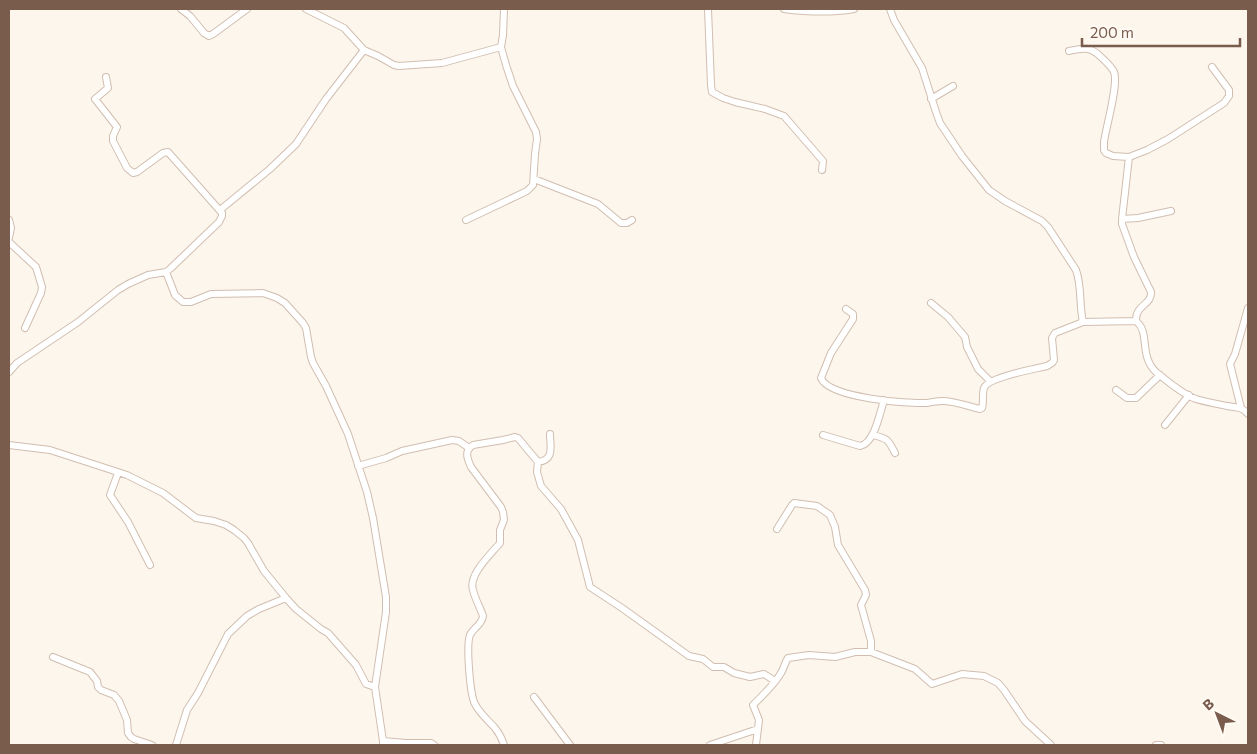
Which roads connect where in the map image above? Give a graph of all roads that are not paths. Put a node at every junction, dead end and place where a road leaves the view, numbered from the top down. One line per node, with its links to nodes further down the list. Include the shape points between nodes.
1 (181, 9): 2 (street, via 207,36 211,36)
2 (247, 9)
3 (306, 9): 10 (street, via 344,28)
4 (504, 9): 9 (street)
5 (708, 9): 17 (street, via 712,92 786,117 823,161)
6 (784, 9): 7 (street)
7 (854, 9)
8 (890, 9): 15 (street, via 922,68)
9 (501, 48): 10 (street, via 442,63 399,66); 18 (street, via 513,86 536,132)
10 (364, 50): 19 (street, via 296,144)
11 (1069, 51): 16 (street, via 1093,50 1114,73 1116,83 1104,150 1113,156)
12 (1212, 66): 16 (street, via 1230,90 1228,99 1168,139)
13 (106, 77): 19 (street, via 108,88 95,99 117,128 112,139 128,168 137,172 168,152)
14 (953, 86): 15 (street)
15 (932, 99): 32 (street, via 944,131 989,190 1048,227 1079,276)
16 (1129, 157): 21 (street)
17 (822, 170)
18 (534, 179): 23 (street, via 527,191); 24 (street, via 598,204 621,223 627,224)
19 (220, 210): 27 (street, via 219,222)
20 (1171, 211): 21 (street)
21 (1122, 219): 31 (street, via 1134,256 1151,292 1150,299 1136,313)
22 (9, 220): 25 (street)
23 (466, 220)
24 (632, 220)
25 (9, 238)
26 (9, 242): 33 (street, via 36,267 42,287)
27 (166, 272): 34 (street, via 148,275 118,290); 50 (street, via 175,295 183,302 212,294 263,293 290,308 306,328 313,364 348,434)
28 (931, 303): 36 (street, via 965,337 978,369)
29 (1248, 308): 40 (street, via 1230,364)
30 (846, 309): 39 (street, via 853,314 853,319 831,353 822,381 843,392)
31 (1136, 320): 32 (street); 35 (street, via 1142,326 1148,359)
32 (1083, 322): 36 (street, via 1052,336 1052,364)
33 (25, 328)
34 (9, 372)
35 (1160, 375): 37 (street, via 1136,398 1127,398); 38 (street)
36 (990, 381): 39 (street, via 984,388 980,409 942,401)
37 (1116, 390)
38 (1189, 395): 40 (street); 42 (street)
39 (884, 400): 45 (street)
40 (1241, 408): 41 (street)
41 (1248, 414)
42 (1165, 425)
43 (550, 434): 49 (street, via 551,452)
44 (823, 435): 45 (street, via 860,446 869,442)
45 (872, 435): 48 (street, via 889,442)
46 (9, 445): 51 (street, via 50,450)
47 (469, 448): 49 (street, via 515,437); 50 (street, via 452,440 399,451); 65 (street, via 467,455 471,467 504,515 500,543 480,565 473,580 472,588 482,620 469,640 469,661 472,697)
48 (895, 453)
49 (538, 462): 57 (street, via 541,486 562,509 578,540 590,587 689,656 734,673 750,677 764,674)
50 (358, 466): 58 (street, via 367,492 386,597)
51 (118, 473): 53 (street, via 110,495); 54 (street, via 163,493 196,518 214,521 234,530 248,543 264,571)
52 (777, 529): 55 (street, via 794,503 817,506 830,515 838,545 865,590 861,605 872,641)
53 (150, 565)
54 (286, 598): 58 (street, via 328,633 356,665 364,682); 63 (street, via 247,616 228,634 187,710)
55 (872, 652): 57 (street, via 835,657 791,657); 69 (street, via 915,669 932,684 962,674 984,676 998,683 1025,721)
56 (53, 657): 62 (street, via 90,672 101,690 114,695 119,701 131,737)
57 (775, 680): 60 (street, via 753,705 759,720)
58 (375, 687): 61 (street)
59 (534, 697): 66 (street)
60 (758, 729): 67 (street); 68 (street)
61 (383, 743): 64 (street)
62 (152, 745)
63 (176, 745)
64 (434, 745)
65 (504, 745)
66 (570, 745)
67 (710, 745)
68 (756, 745)
69 (1051, 745)
70 (1156, 745): 71 (street)
71 (1161, 745)

